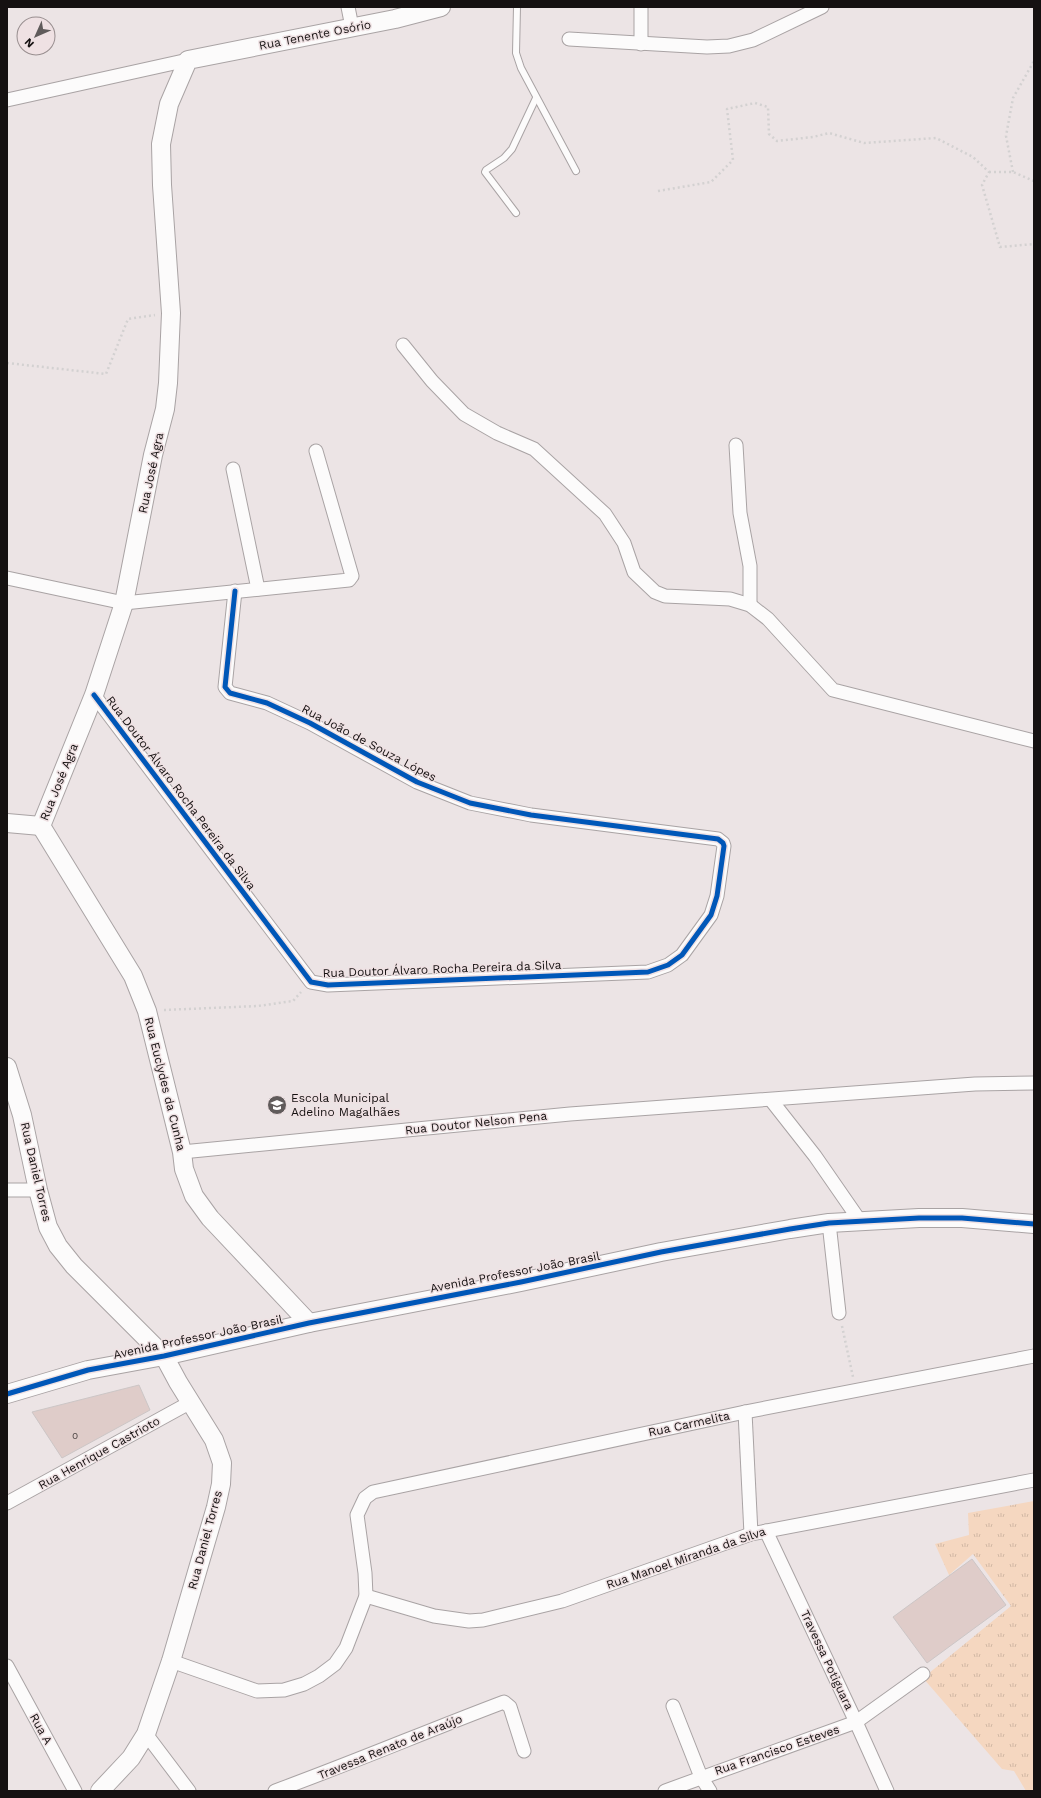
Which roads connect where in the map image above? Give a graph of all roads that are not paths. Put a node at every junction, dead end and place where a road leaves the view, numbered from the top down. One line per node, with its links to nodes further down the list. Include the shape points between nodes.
1 (348, 7): 6 (street)
2 (441, 7): 6 (street, Rua Tenente Osório)
3 (517, 7): 10 (lane, via 516,52)
4 (642, 7): 8 (street)
5 (822, 7): 8 (street, via 753,40 729,46)
6 (352, 27): 9 (street, Rua Tenente Osório)
7 (569, 39): 8 (street)
8 (641, 44)
9 (188, 60): 11 (street, Rua Tenente Osório); 21 (street, Rua José Agra, via 169,104 161,144 171,313 165,409 153,455)
10 (536, 98): 12 (lane); 13 (lane, via 512,149 486,170)
11 (7, 100)
12 (576, 171)
13 (516, 213)
14 (402, 345): 22 (street, via 432,382 464,414 497,433 534,449 605,514 624,543 634,572 655,592 665,596 730,599)
15 (736, 445): 22 (street, via 740,513 750,566)
16 (316, 450): 19 (street, via 352,578)
17 (233, 469): 19 (street)
18 (7, 578): 21 (street)
19 (258, 589): 20 (street)
20 (235, 591): 21 (street); 27 (street, Rua João de Souza Lópes, via 226,686 230,693 267,703 310,723 417,782 470,803 531,815)
21 (124, 603): 23 (street, Rua José Agra)
22 (750, 605): 24 (street, via 768,619 833,690)
23 (94, 695): 26 (street, Rua José Agra); 27 (street, Rua Doutor Álvaro Rocha Pereira da Silva, via 311,982 322,985 648,972 662,968 682,955 711,915 717,896 724,846)
24 (1034, 740)
25 (7, 823): 26 (street)
26 (41, 826): 31 (street, Rua Euclydes da Cunha, via 133,976 147,1011)
27 (721, 840)
28 (7, 1067): 33 (street, Rua Daniel Torres, via 22,1115)
29 (1034, 1083): 30 (street, Rua Doutor Nelson Pena, via 975,1084)
30 (771, 1100): 31 (street, Rua Doutor Nelson Pena, via 570,1114); 34 (street, via 815,1156)
31 (182, 1152): 38 (street, Rua Euclydes da Cunha, via 184,1169 194,1196 210,1218)
32 (7, 1190): 33 (street)
33 (38, 1190): 39 (street, Rua Daniel Torres, via 48,1227 58,1246 95,1288)
34 (860, 1221): 35 (street, Avenida Professor João Brasil); 36 (street, Avenida Professor João Brasil, via 962,1218)
35 (829, 1223): 37 (street); 38 (street, Avenida Professor João Brasil, via 661,1252 521,1282)
36 (1034, 1224)
37 (839, 1313)
38 (310, 1322): 39 (street, Avenida Professor João Brasil)
39 (164, 1356): 41 (street, Avenida Professor João Brasil, via 88,1370); 42 (street, Rua Daniel Torres)
40 (1034, 1356): 43 (street, Rua Carmelita)
41 (7, 1394)
42 (191, 1402): 45 (street, Rua Henrique Castrioto); 49 (street, Rua Daniel Torres, via 214,1440 222,1463 221,1484)
43 (745, 1412): 47 (street); 48 (street, Rua Carmelita, via 373,1492 365,1498 357,1515)
44 (1034, 1480): 46 (street, Rua Manoel Miranda da Silva)
45 (7, 1503)
46 (766, 1530): 47 (street, Rua Manoel Miranda da Silva); 53 (street, Travessa Potiguara)
47 (751, 1534): 48 (street, Rua Manoel Miranda da Silva, via 562,1601 483,1620 469,1621 434,1616)
48 (366, 1596): 49 (street, via 346,1648 335,1664 304,1684 284,1690 257,1690)
49 (171, 1660): 54 (street, Rua Daniel Torres)
50 (7, 1666): 57 (street, Rua A)
51 (923, 1674): 53 (street, Rua Francisco Esteves)
52 (673, 1706): 56 (street)
53 (856, 1722): 56 (street, Rua Francisco Esteves); 63 (street, Travessa Potiguara)
54 (146, 1734): 58 (street, Rua Daniel Torres, via 131,1758); 59 (street)
55 (524, 1751): 60 (street, Travessa Renato de Araújo, via 510,1707 504,1702)
56 (701, 1777): 61 (street, Rua Francisco Esteves); 62 (street)
57 (75, 1791)
58 (100, 1791)
59 (189, 1791)
60 (275, 1791)
61 (665, 1791)
62 (710, 1791)
63 (887, 1791)

